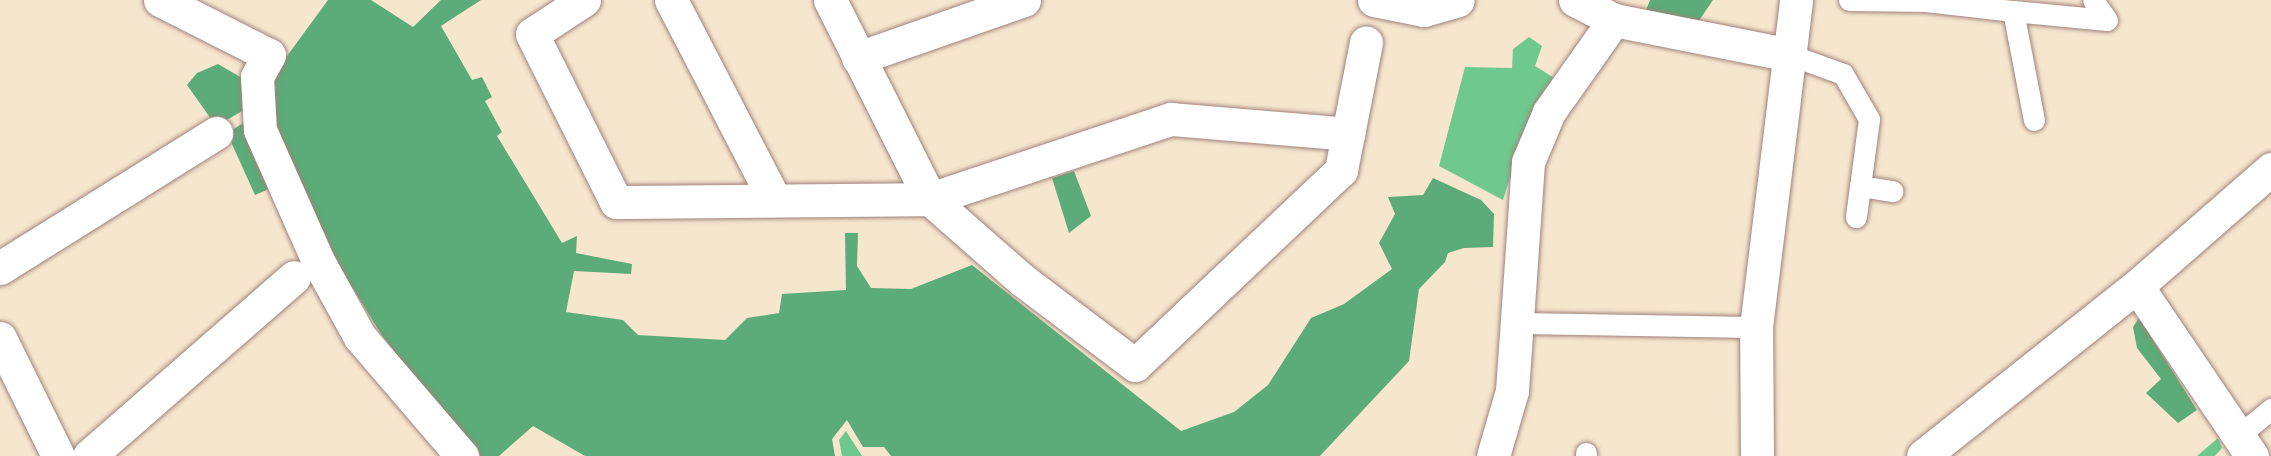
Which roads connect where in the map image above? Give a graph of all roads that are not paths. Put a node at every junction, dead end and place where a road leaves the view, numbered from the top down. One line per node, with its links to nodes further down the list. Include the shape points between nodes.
1 (160, 0): 36 (street, via 274,47 257,77 260,130 318,261 360,337)
2 (584, 0): 23 (street, via 532,34 616,202)
3 (671, 0): 23 (street)
4 (830, 0): 16 (street)
5 (1024, 0): 16 (street)
6 (1374, 0): 7 (street, via 1424,9)
7 (1458, 0)
8 (1575, 0): 13 (street)
9 (1796, 0): 15 (street)
10 (1849, 0): 12 (lane, via 1926,1)
11 (2093, 0): 12 (lane, via 2107,20)
12 (2013, 11): 17 (lane)
13 (1614, 20): 15 (street); 29 (street, via 1549,112 1528,162)
14 (1366, 42): 19 (street)
15 (1791, 55): 21 (lane, via 1843,74 1869,119); 30 (street)
16 (858, 58): 24 (street)
17 (2034, 120)
18 (216, 133): 26 (street)
19 (1348, 134): 24 (street, via 1171,119); 24 (street, via 1341,170 1135,365 1021,279)
20 (2271, 169): 28 (street)
21 (1860, 186): 22 (lane); 25 (lane)
22 (1893, 191)
23 (774, 199): 24 (street)
24 (930, 199)
25 (1856, 217)
26 (0, 268)
27 (294, 277): 35 (street)
28 (2138, 285): 33 (street); 39 (street)
29 (1517, 323): 30 (lane); 37 (street, via 1512,391)
30 (1756, 327): 38 (street)
31 (0, 338): 34 (street)
32 (2271, 409): 33 (lane)
33 (2245, 446)
34 (58, 456)
35 (89, 456)
36 (462, 456)
37 (1493, 456)
38 (1757, 456)
39 (1923, 456)

